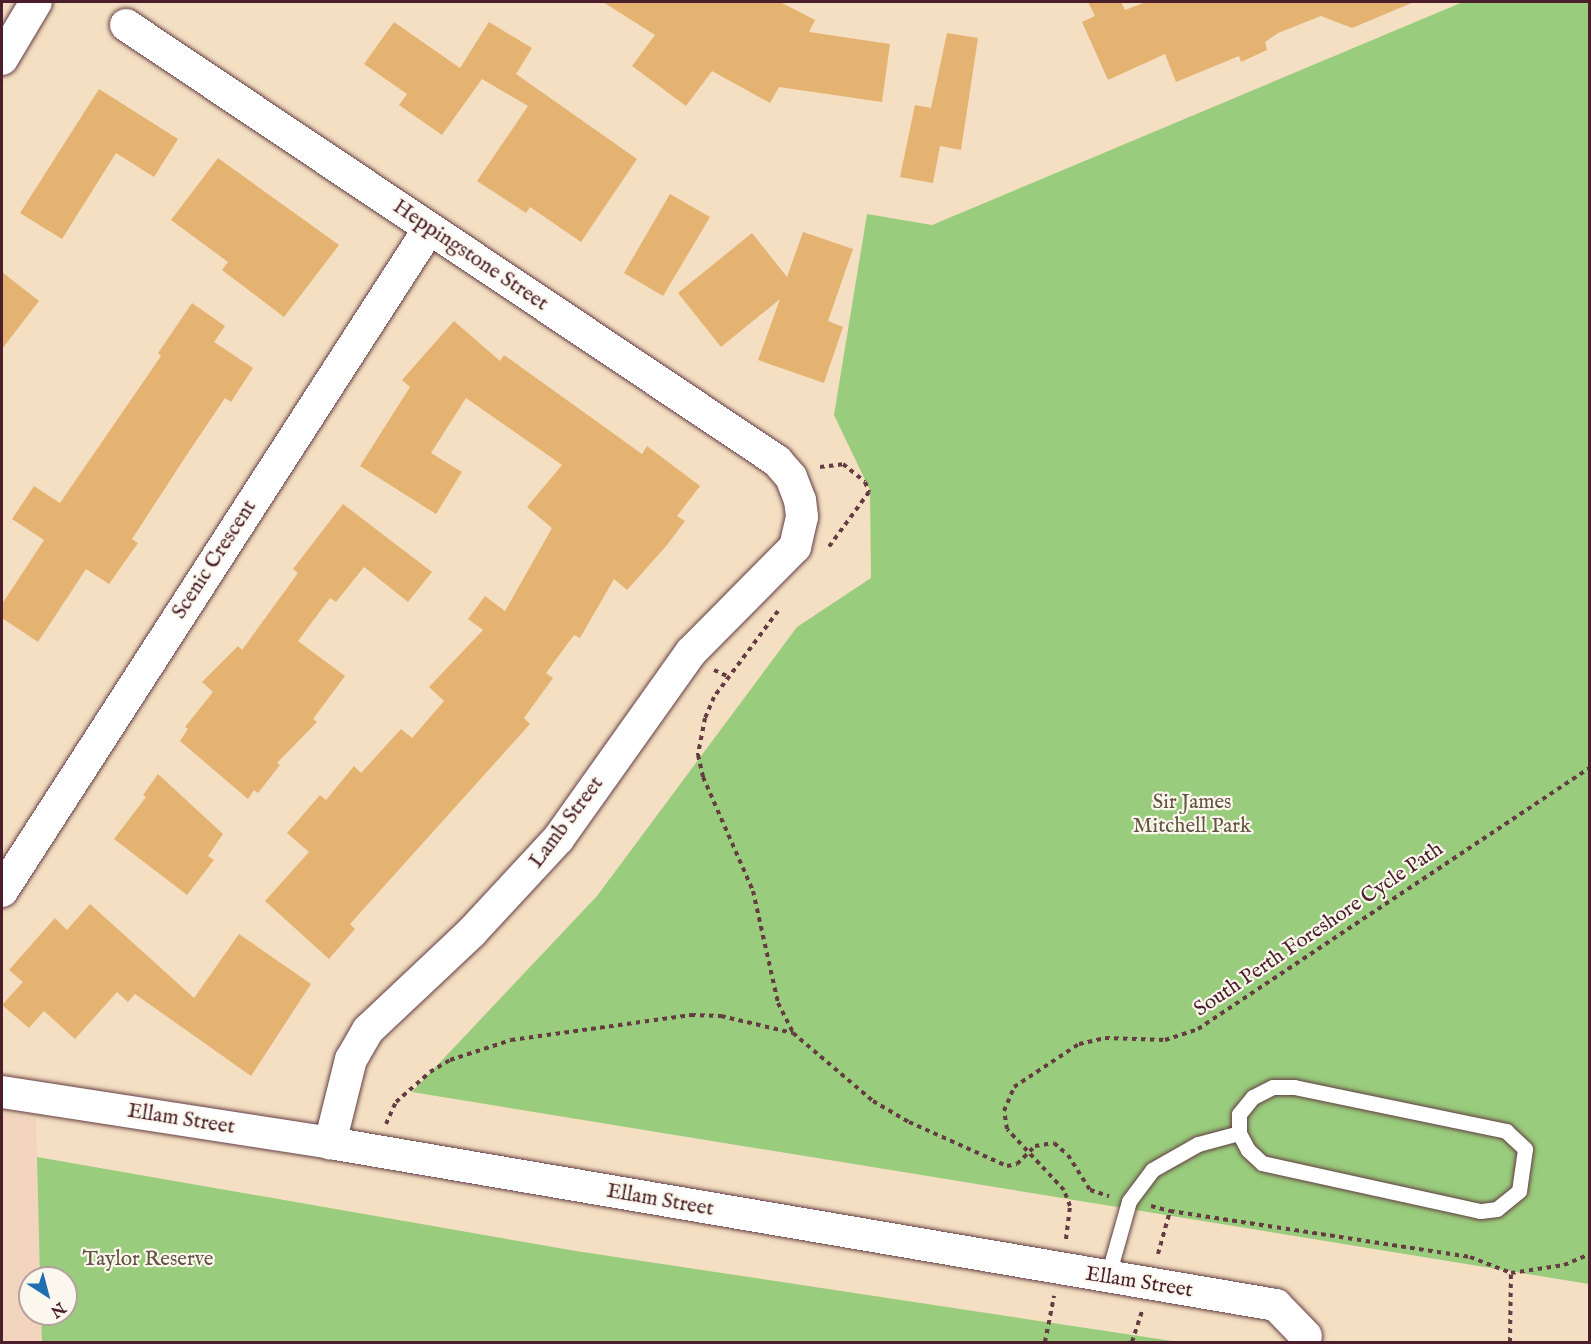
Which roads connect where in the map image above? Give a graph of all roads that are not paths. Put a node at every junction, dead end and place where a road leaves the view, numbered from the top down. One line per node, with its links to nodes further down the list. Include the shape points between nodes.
1 (36, 2): 3 (street)
2 (126, 25): 4 (street, Heppingstone Street)
3 (2, 59)
4 (429, 230): 5 (street, Heppingstone Street, via 777,461 791,477); 6 (street, Scenic Crescent)
5 (800, 500): 9 (street, Lamb Street, via 802,517 795,547 691,652 558,839 472,932 368,1030 348,1066)
6 (2, 891)
7 (2, 1092): 9 (street, Ellam Street)
8 (1239, 1132): 8 (lane, via 1239,1114 1253,1097 1273,1087 1294,1087 1506,1131 1525,1149 1526,1164 1519,1191 1509,1202 1497,1209 1480,1211 1271,1166 1248,1150); 10 (lane, via 1198,1144 1152,1170 1129,1201)
9 (330, 1143): 10 (street, Ellam Street)
10 (1107, 1279): 11 (street, Ellam Street, via 1276,1305)
11 (1306, 1336)

